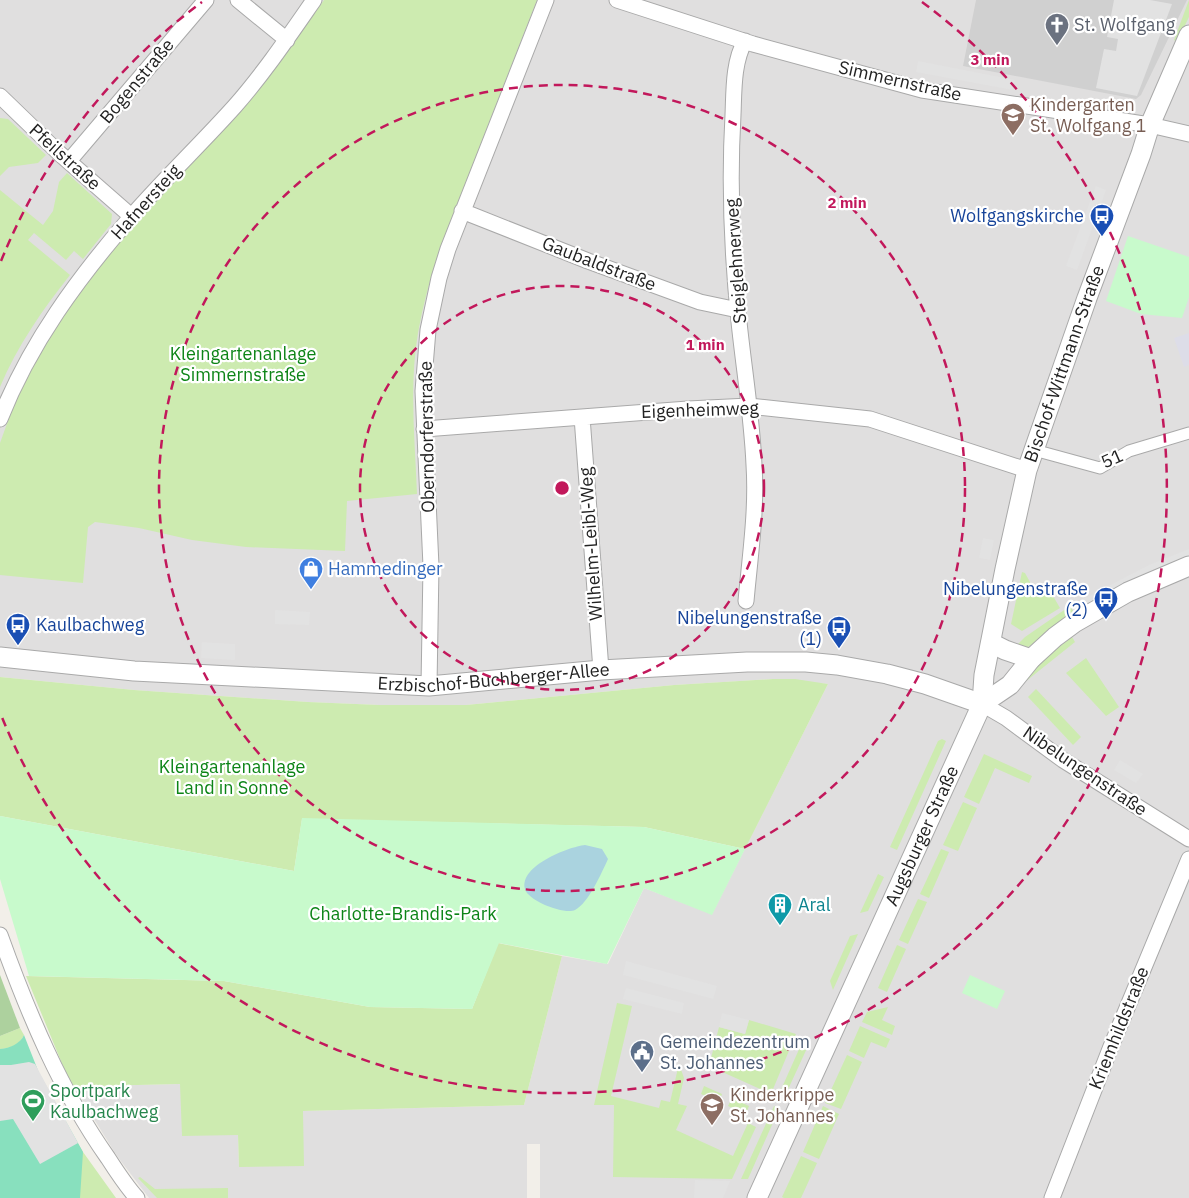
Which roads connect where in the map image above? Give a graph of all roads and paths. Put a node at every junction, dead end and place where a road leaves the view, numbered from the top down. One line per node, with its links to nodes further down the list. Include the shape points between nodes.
1 (206, 0): 12 (street, Bogenstraße)
2 (238, 0): 7 (street)
3 (314, 0): 7 (street, Hafnersteig)
4 (546, 0): 13 (street, Oberndorferstraße)
5 (617, 0): 8 (street, Simmernstraße)
6 (1189, 35): 10 (street, Bischof-Wittmann-Straße)
7 (286, 40): 14 (street, Hafnersteig, via 236,105)
8 (745, 41): 10 (street, Simmernstraße, via 922,90); 15 (street, Steiglehnerweg, via 740,50 731,143)
9 (2, 101): 12 (street, Pfeilstraße)
10 (1150, 125): 11 (street, Simmernstraße); 21 (street, Bischof-Wittmann-Straße)
11 (1189, 134)
12 (69, 161): 14 (street, Pfeilstraße)
13 (462, 211): 15 (street, Gaubaldstraße, via 700,302); 19 (street, Oberndorferstraße, via 439,278 428,330 423,391)
14 (131, 216): 18 (street, Hafnersteig, via 56,313 25,364)
15 (738, 310): 16 (street, Steiglehnerweg)
16 (749, 406): 17 (street, Eigenheimweg); 22 (street, Eigenheimweg, via 870,419); 24 (street, Steiglehnerweg, via 754,499)
17 (582, 417): 19 (street, Eigenheimweg); 28 (street, Wilhelm-Leibl-Weg)
18 (0, 419)
19 (424, 429): 29 (street, Oberndorferstraße, via 431,566)
20 (1189, 433): 21 (street, 51, via 1129,451 1100,468)
21 (1034, 450): 22 (street, Bischof-Wittmann-Straße)
22 (1028, 470): 25 (street, Bischof-Wittmann-Straße)
23 (1189, 566): 27 (street, Augsburger Straße, via 1128,592 1100,608 1055,637)
24 (746, 601)
25 (991, 643): 27 (street); 30 (street, Bischof-Wittmann-Straße)
26 (0, 657): 29 (street, Erzbischof-Buchberger-Allee, via 134,671)
27 (1031, 659): 30 (street, Augsburger Straße, via 1010,684)
28 (601, 670): 29 (street, Erzbischof-Buchberger-Allee); 30 (street, Erzbischof-Buchberger-Allee, via 806,662 901,677)
29 (429, 686)
30 (982, 704): 31 (street, Nibelungenstraße, via 1063,760); 35 (street, Augsburger Straße)
31 (1189, 839)
32 (1189, 859): 36 (street, Kriemhildstraße)
33 (0, 935): 34 (street, via 24,1002 61,1082 96,1141)
34 (137, 1198)
35 (757, 1198)
36 (1052, 1198)

